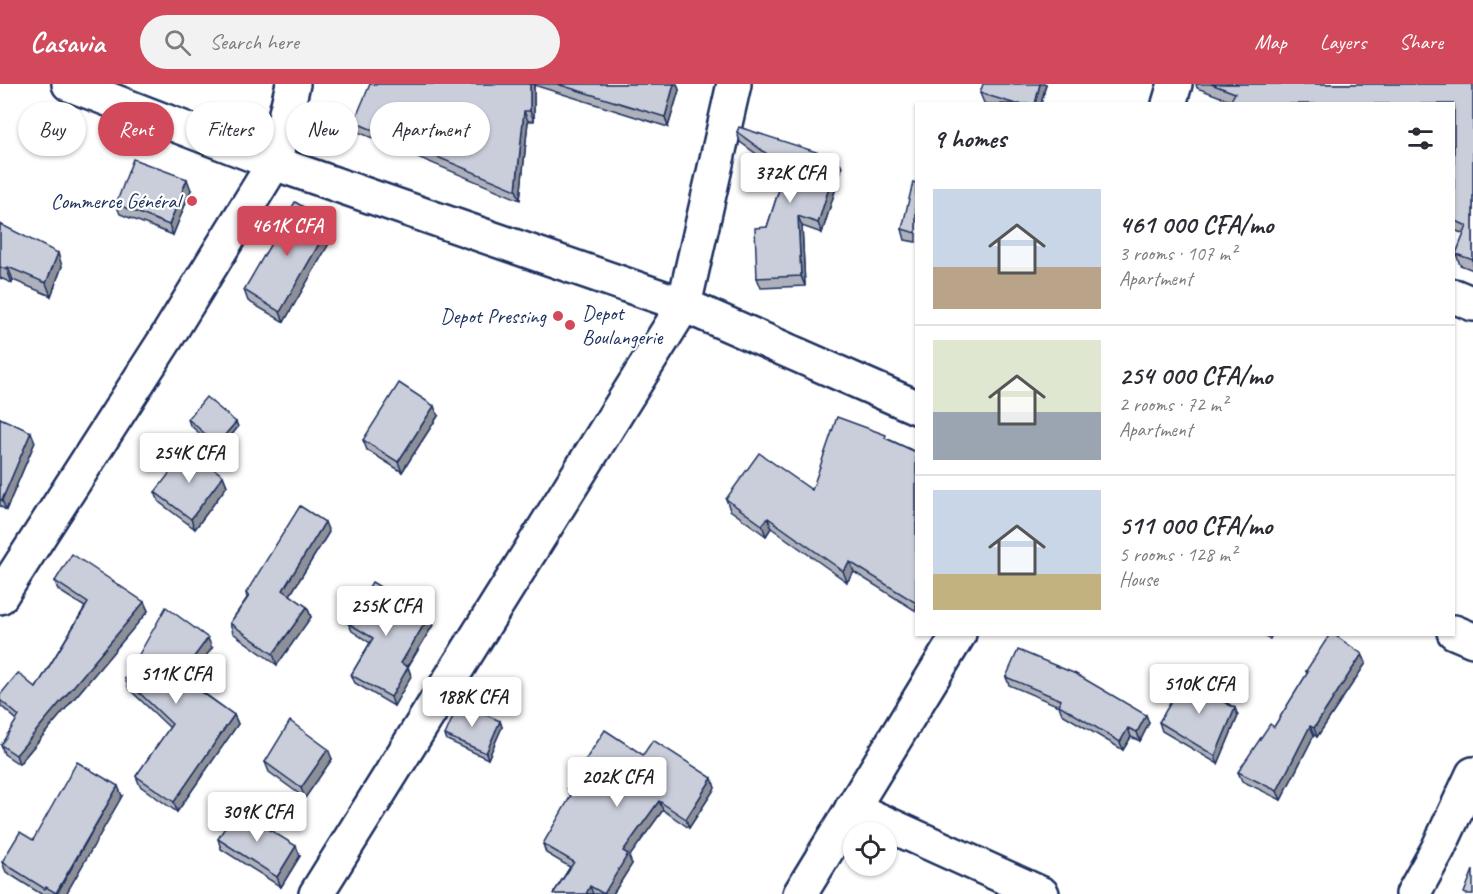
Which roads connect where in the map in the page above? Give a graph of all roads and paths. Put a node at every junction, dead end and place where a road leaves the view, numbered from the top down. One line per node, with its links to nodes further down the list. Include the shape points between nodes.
1 (69, 84): 6 (street)
2 (293, 84): 6 (street)
3 (734, 84): 9 (street)
4 (1175, 84): 5 (street)
5 (1170, 102)
6 (274, 163): 9 (street); 11 (street)
7 (1455, 296): 8 (street)
8 (1473, 304)
9 (684, 305): 10 (street); 17 (street)
10 (915, 407)
11 (0, 597)
12 (1455, 632): 14 (street)
13 (958, 636): 16 (street)
14 (1473, 640)
15 (1473, 774): 20 (street)
16 (852, 808): 18 (street); 19 (street)
17 (316, 894)
18 (800, 894)
19 (1042, 894)
20 (1413, 894)

